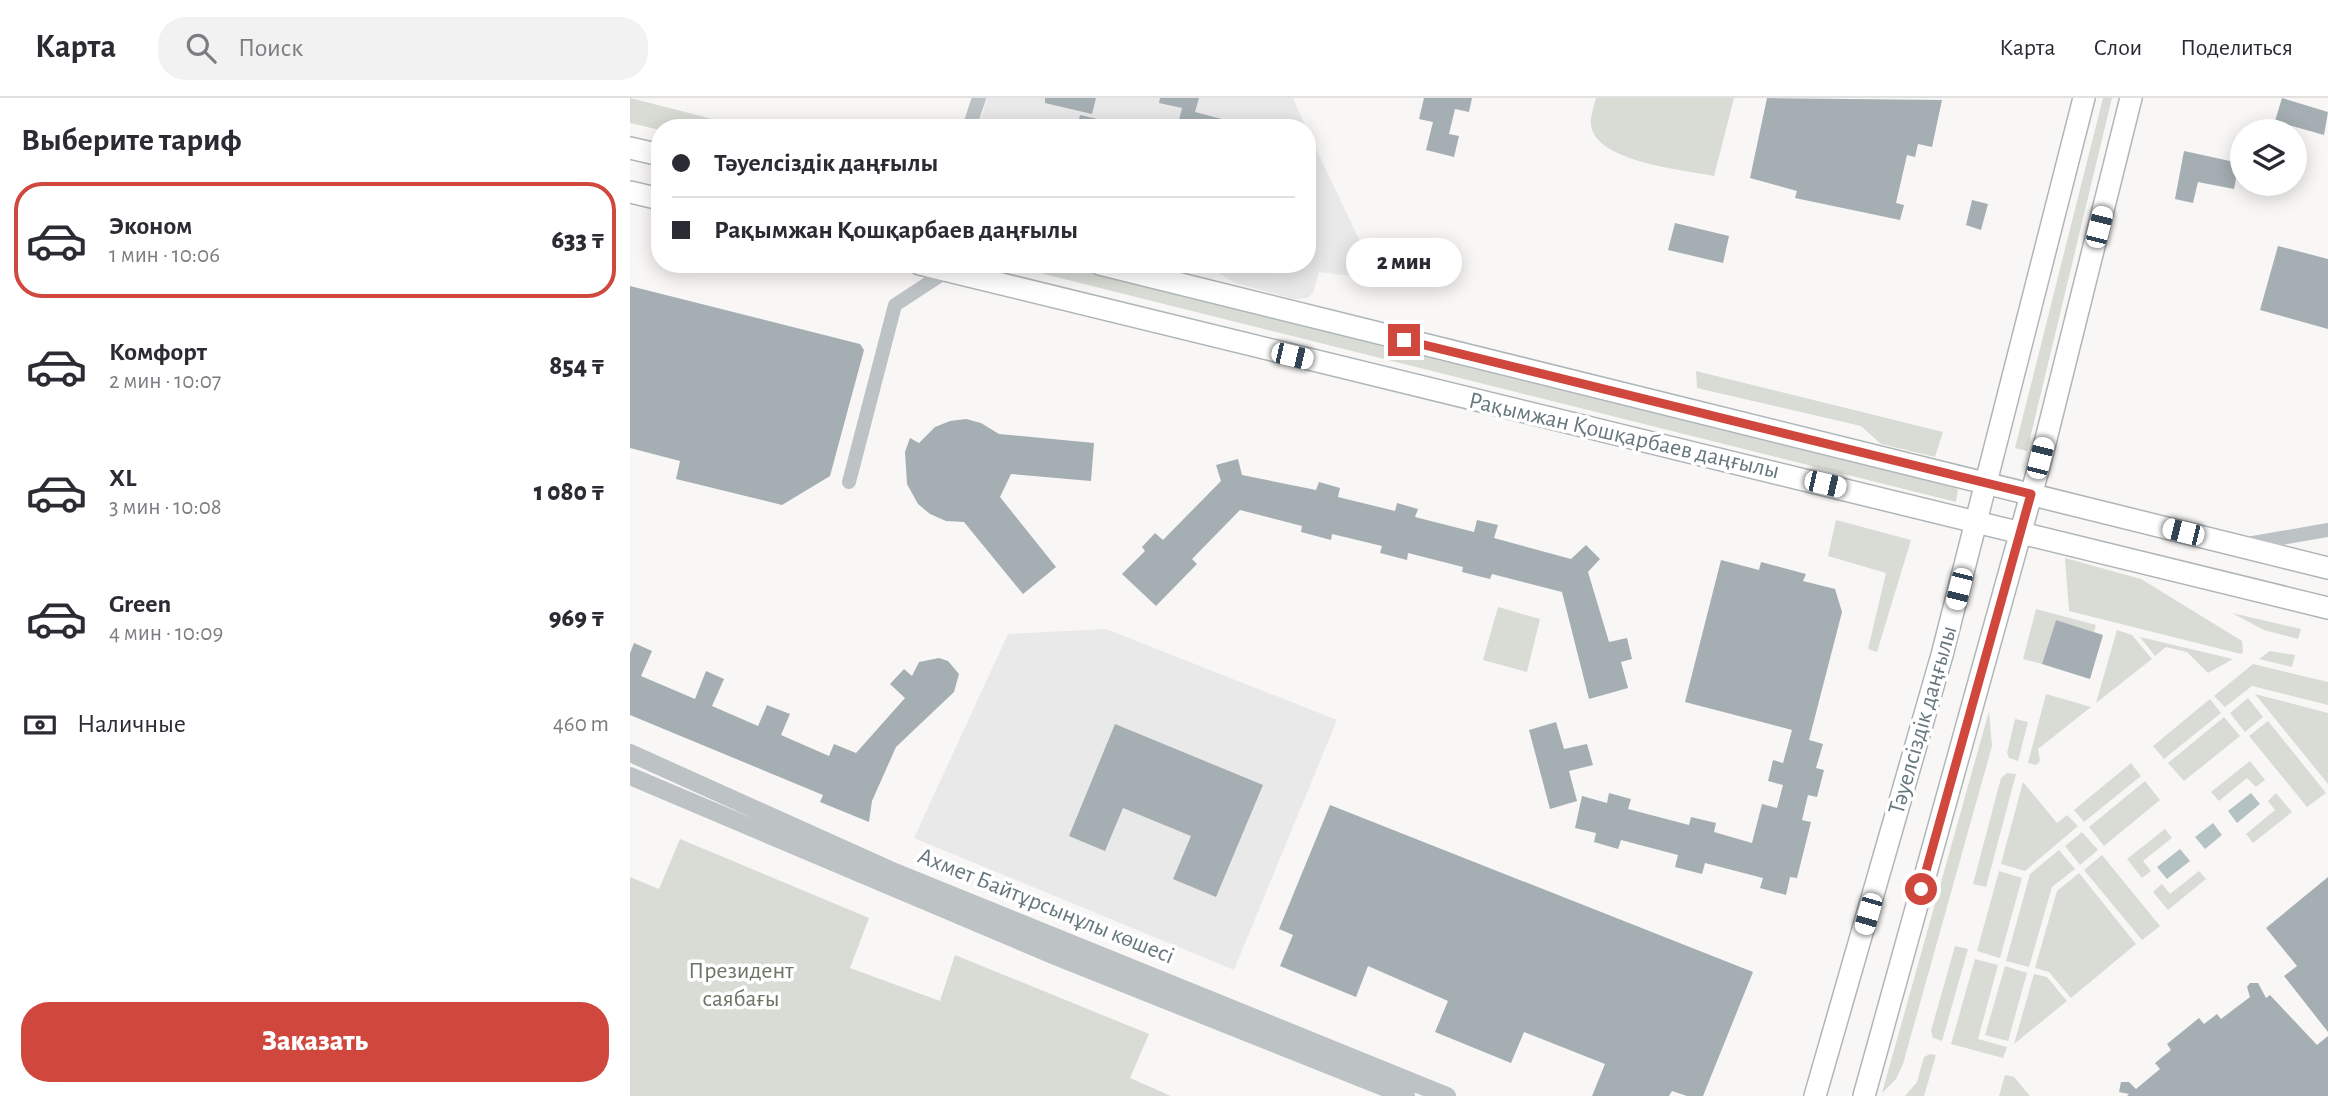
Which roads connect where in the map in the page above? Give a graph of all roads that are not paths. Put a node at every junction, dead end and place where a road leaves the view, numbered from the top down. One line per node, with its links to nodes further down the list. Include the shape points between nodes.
1 (979, 98): 4 (street)
2 (2084, 98): 13 (main road, Тәуелсіздік даңғылы)
3 (2131, 98): 14 (main road, Тәуелсіздік даңғылы)
4 (973, 119)
5 (630, 148): 6 (main road)
6 (651, 153)
7 (630, 192): 8 (main road)
8 (651, 197)
9 (940, 273): 12 (street, via 895,305)
10 (967, 273): 15 (main road, Рақымжан Қошқарбаев даңғылы)
11 (1136, 273): 13 (main road, Рақымжан Қошқарбаев даңғылы)
12 (849, 482)
13 (1986, 484): 14 (main road, Рақымжан Қошқарбаев даңғылы); 15 (main road, Тәуелсіздік даңғылы)
14 (2031, 494): 17 (main road, Тәуелсіздік даңғылы); 18 (main road, Рақымжан Қошқарбаев даңғылы)
15 (1977, 521): 17 (main road, Рақымжан Қошқарбаев даңғылы); 25 (main road, Тәуелсіздік даңғылы)
16 (2328, 530): 18 (street)
17 (2021, 532): 20 (main road, Рақымжан Қошқарбаев даңғылы); 26 (main road, Тәуелсіздік даңғылы)
18 (2237, 546): 19 (main road, Рақымжан Қошқарбаев даңғылы)
19 (2328, 568)
20 (2328, 608)
21 (630, 753): 24 (street, Ахмет Байтұрсынұлы көшесі, via 890,870)
22 (630, 776): 23 (street, Ахмет Байтұрсынұлы көшесі, via 1005,935)
23 (1406, 1096)
24 (1447, 1096)
25 (1815, 1096)
26 (1864, 1096)

